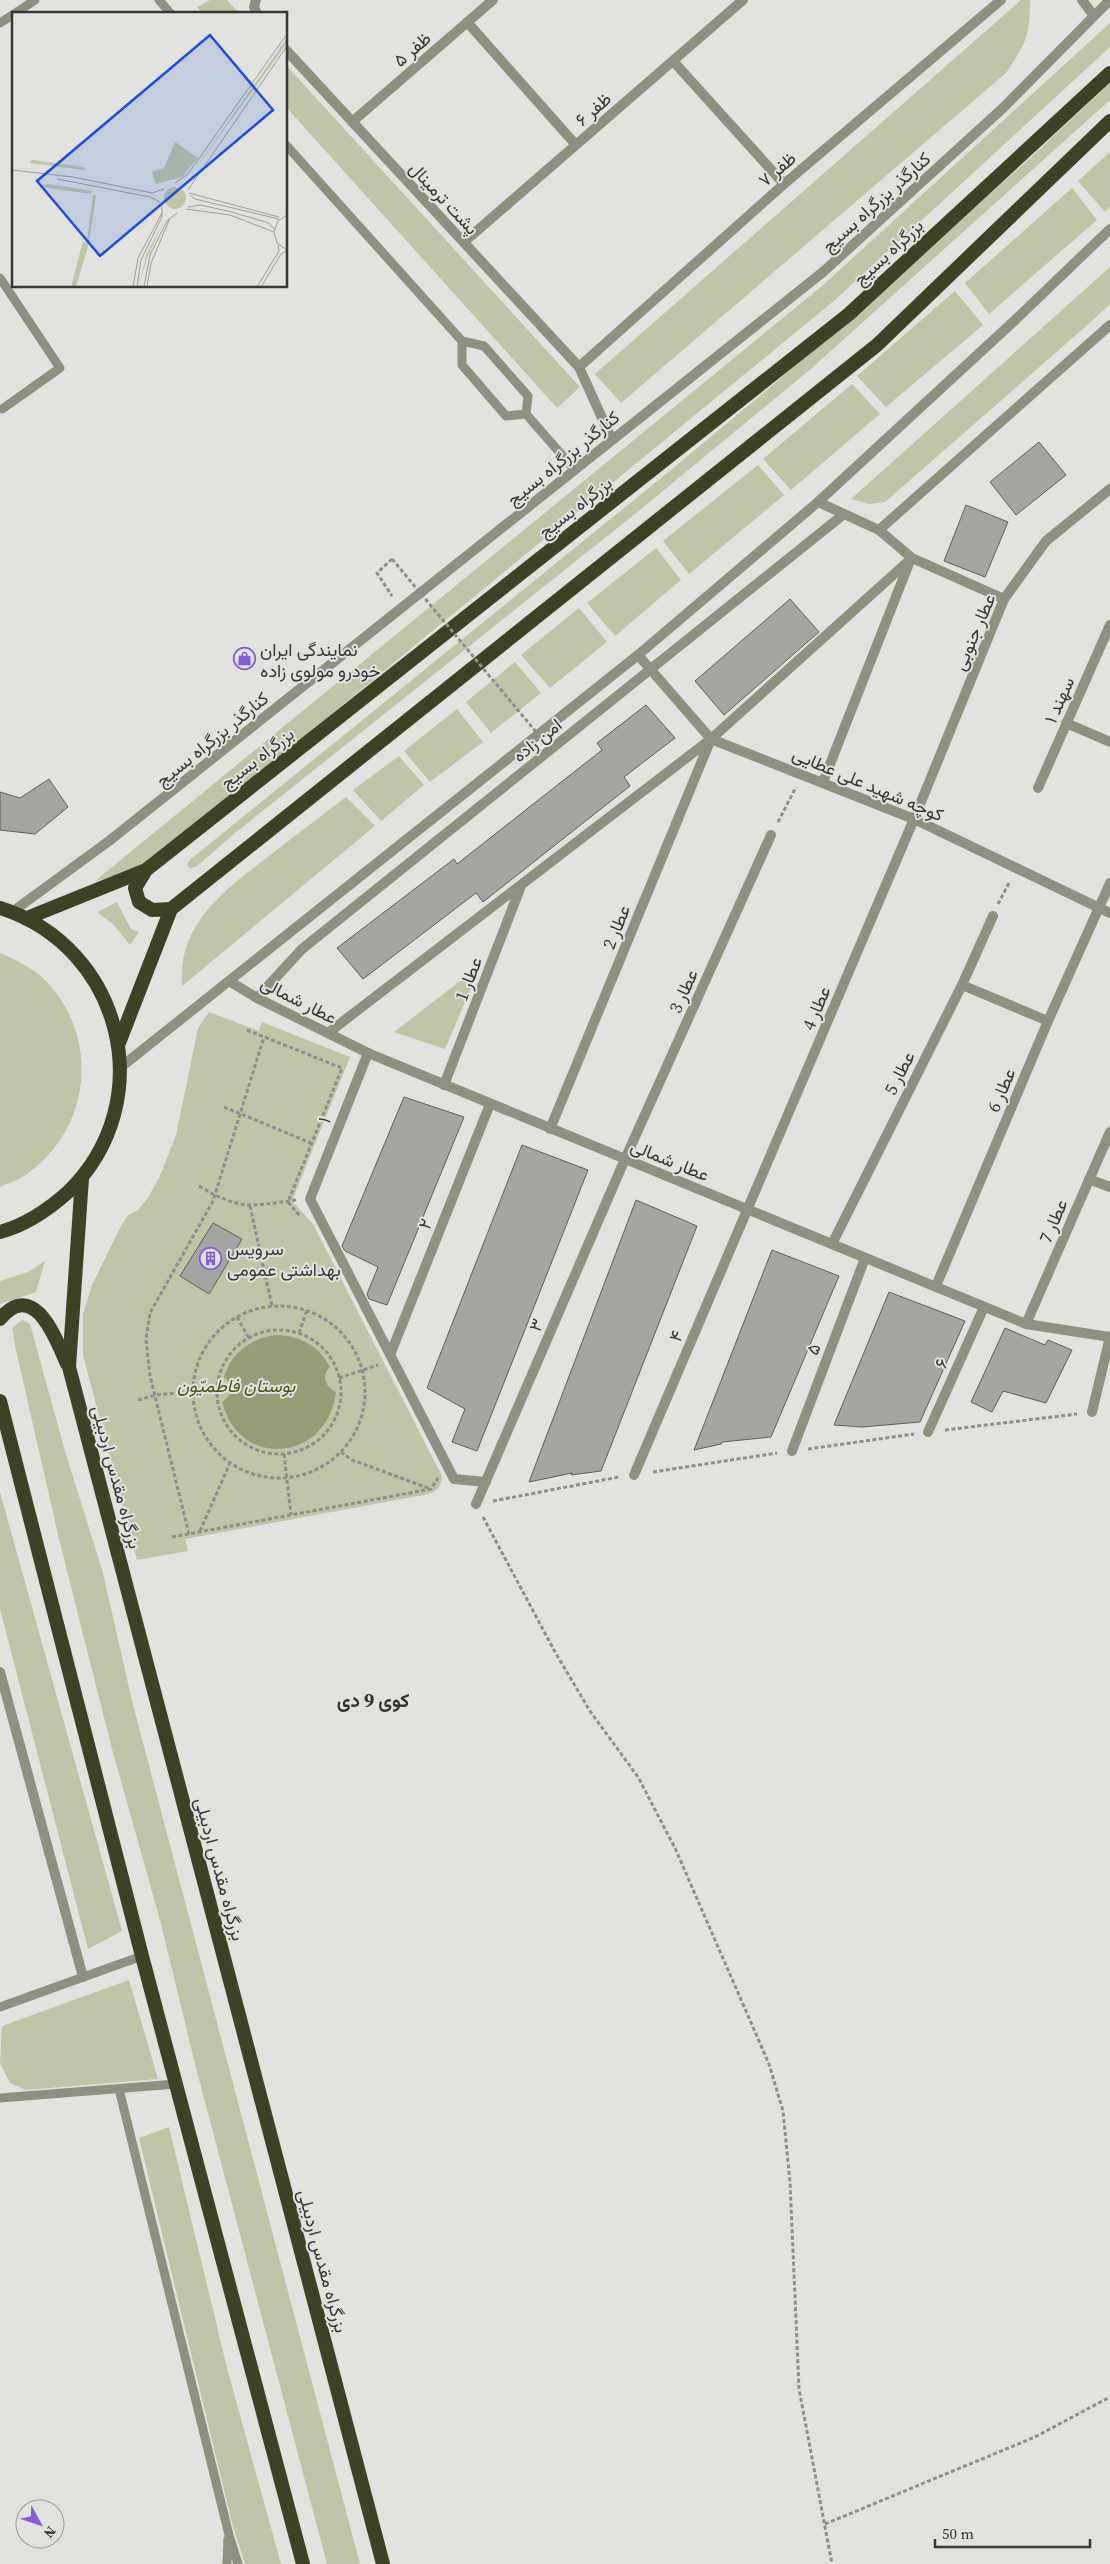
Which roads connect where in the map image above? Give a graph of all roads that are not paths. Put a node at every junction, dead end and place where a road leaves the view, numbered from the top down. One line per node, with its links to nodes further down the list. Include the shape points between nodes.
1 (35, 0): 9 (lane)
2 (159, 0): 10 (lane)
3 (256, 0): 11 (street)
4 (743, 0): 17 (street, ظفر ۶)
5 (1001, 0): 23 (street, ظفر ۷)
6 (1082, 0): 13 (street)
7 (1110, 0): 13 (street, کنارگذر بزرگراه بسیج)
8 (489, 1): 14 (street, ظفر ۵)
9 (17, 12)
10 (169, 12)
11 (256, 12)
12 (12, 15): 15 (lane)
13 (1094, 16): 32 (street, کنارگذر بزرگراه بسیج, via 1004,108 823,272)
14 (467, 22): 20 (street, ظفر ۵); 21 (street)
15 (0, 23)
16 (288, 52): 20 (street, پشت ترمینال)
17 (673, 61): 21 (street, ظفر ۶); 23 (street)
18 (1110, 73): 50 (highway, بزرگراه بسیج, via 849,314)
19 (1110, 121): 53 (highway, via 877,345)
20 (352, 122): 25 (street, پشت ترمینال)
21 (576, 145): 25 (street, ظفر ۶)
22 (288, 147): 28 (lane)
23 (784, 184): 29 (street, ظفر ۷)
24 (1110, 229): 35 (street)
25 (464, 242): 29 (street, پشت ترمینال)
26 (0, 278): 30 (lane, via 60,368)
27 (1110, 325): 37 (street)
28 (462, 341): 31 (lane, via 484,346 528,396); 31 (lane, via 462,365 506,416)
29 (579, 367): 32 (street, پشت ترمینال)
30 (2, 409)
31 (526, 414): 33 (lane)
32 (612, 440): 33 (street, کنارگذر بزرگراه بسیج)
33 (575, 470): 54 (street, کنارگذر بزرگراه بسیج, via 109,841)
34 (1110, 489): 39 (street, عطار جنوبی, via 1046,542)
35 (818, 502): 36 (street); 41 (street)
36 (844, 514): 37 (street); 42 (street, امن زاده)
37 (878, 530): 38 (street)
38 (912, 558): 39 (street); 44 (street); 46 (street)
39 (1004, 599): 48 (street, عطار جنوبی)
40 (1110, 625): 43 (street, سهند ۱)
41 (638, 655): 42 (street, کوچه شهید علی عطایی); 58 (street)
42 (652, 670): 44 (street, کوچه شهید علی عطایی); 60 (street, امن زاده, via 302,949)
43 (1066, 723): 45 (street); 47 (street, سهند ۱)
44 (711, 739): 46 (street, کوچه شهید علی عطایی); 52 (street); 68 (street, عطار 2)
45 (1110, 742)
46 (823, 782): 48 (street, کوچه شهید علی عطایی)
47 (1038, 788)
48 (914, 819): 55 (street, کوچه شهید علی عطایی); 74 (street, عطار 4)
49 (771, 835): 70 (street, عطار 3)
50 (146, 870): 53 (highway, via 135,888 138,902 152,910); 57 (highway, بزرگراه بسیج)
51 (1110, 883): 55 (street, عطار 6)
52 (521, 886): 62 (street); 66 (street, عطار 1)
53 (171, 909): 63 (highway)
54 (6, 910): 57 (highway)
55 (1105, 911): 61 (street, عطار 6)
56 (993, 916): 59 (street, عطار 5)
57 (27, 918): 63 (highway, via 60,940 88,970 108,1004)
58 (229, 981): 60 (street, عطار شمالی); 65 (street)
59 (962, 985): 61 (street); 76 (street, عطار 5)
60 (257, 998): 62 (street, عطار شمالی)
61 (1048, 1021): 78 (street, عطار 6)
62 (328, 1033): 64 (street, عطار شمالی)
63 (118, 1043): 65 (highway)
64 (368, 1053): 66 (street, عطار شمالی); 83 (street, ۱, via 310,1199)
65 (121, 1067): 71 (highway, via 117,1107 104,1144)
66 (444, 1085): 67 (street, عطار شمالی)
67 (490, 1104): 68 (street, عطار شمالی); 83 (street, ۲)
68 (550, 1129): 70 (street, عطار شمالی)
69 (1110, 1132): 72 (street, عطار 7)
70 (625, 1159): 74 (street, عطار شمالی); 90 (street, ۳)
71 (82, 1178): 75 (highway, via 52,1207); 84 (highway, بزرگراه مقدس اردبیلی)
72 (1089, 1179): 73 (street); 81 (street, عطار 7)
73 (1110, 1187)
74 (749, 1210): 76 (street, عطار شمالی); 89 (street, ۴)
75 (0, 1232)
76 (832, 1244): 77 (street, عطار شمالی)
77 (866, 1258): 78 (street, عطار شمالی); 88 (street, ۵)
78 (936, 1286): 79 (street, عطار شمالی)
79 (984, 1307): 81 (street, عطار شمالی); 87 (street, ۶)
80 (0, 1319): 84 (highway, via 7,1310 24,1306 38,1311 48,1322)
81 (1026, 1324): 82 (street, عطار شمالی)
82 (1110, 1337): 86 (street)
83 (390, 1355): 90 (street, via 454,1479)
84 (68, 1366): 103 (highway, بزرگراه مقدس اردبیلی)
85 (0, 1401): 93 (highway)
86 (1092, 1412)
87 (928, 1432)
88 (792, 1451)
89 (634, 1474)
90 (486, 1482): 91 (street, ۳)
91 (476, 1504)
92 (0, 1672): 94 (street)
93 (142, 1956): 94 (lane); 96 (highway)
94 (83, 1977): 95 (lane)
95 (0, 2007)
96 (176, 2084): 97 (lane); 102 (highway)
97 (119, 2090): 98 (lane); 99 (lane)
98 (0, 2098)
99 (229, 2535): 100 (lane); 101 (lane)
100 (227, 2564)
101 (238, 2564)
102 (303, 2564)
103 (383, 2564)

